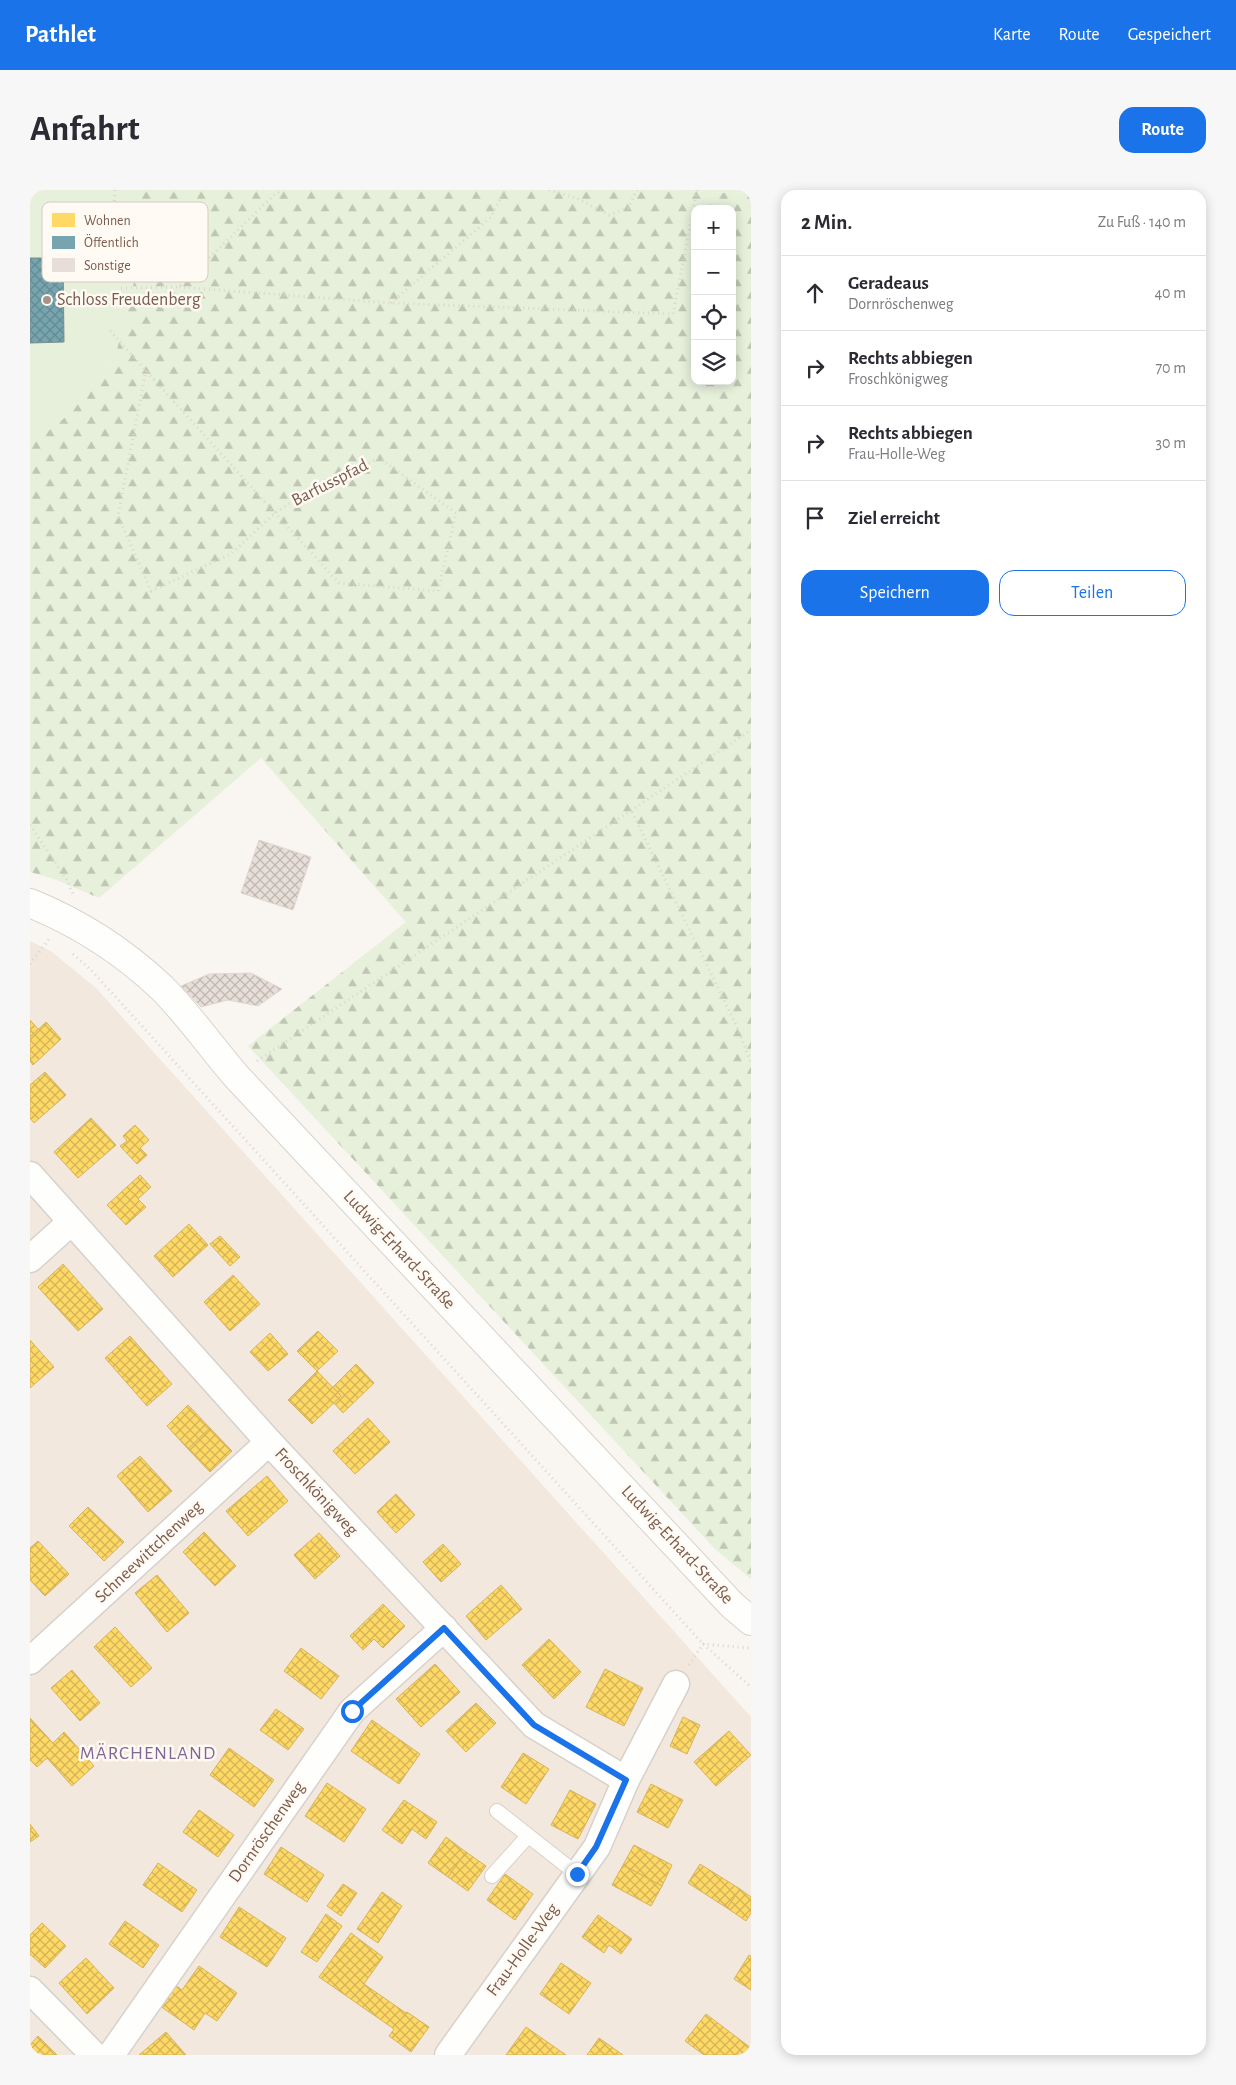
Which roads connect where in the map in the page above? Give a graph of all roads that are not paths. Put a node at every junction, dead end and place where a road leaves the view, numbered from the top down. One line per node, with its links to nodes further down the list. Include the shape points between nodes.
1 (30, 903): 6 (main road, Ludwig-Erhard-Straße, via 68,907 152,979 236,1076)
2 (30, 1175): 3 (street, Froschkönigweg)
3 (71, 1222): 4 (street); 5 (street, Froschkönigweg)
4 (30, 1259)
5 (269, 1442): 7 (street, Froschkönigweg); 8 (street, Schneewittchenweg)
6 (751, 1621)
7 (444, 1628): 10 (street, Froschkönigweg, via 534,1725); 17 (street, Dornröschenweg, via 352,1711)
8 (30, 1661)
9 (676, 1684): 10 (street, Frau-Holle-Weg)
10 (626, 1780): 13 (street, Frau-Holle-Weg, via 596,1847)
11 (497, 1811): 12 (lane)
12 (528, 1836): 13 (lane); 14 (lane)
13 (577, 1874): 18 (street, Frau-Holle-Weg)
14 (492, 1876)
15 (30, 1990): 16 (street)
16 (94, 2055)
17 (112, 2055)
18 (448, 2055)

